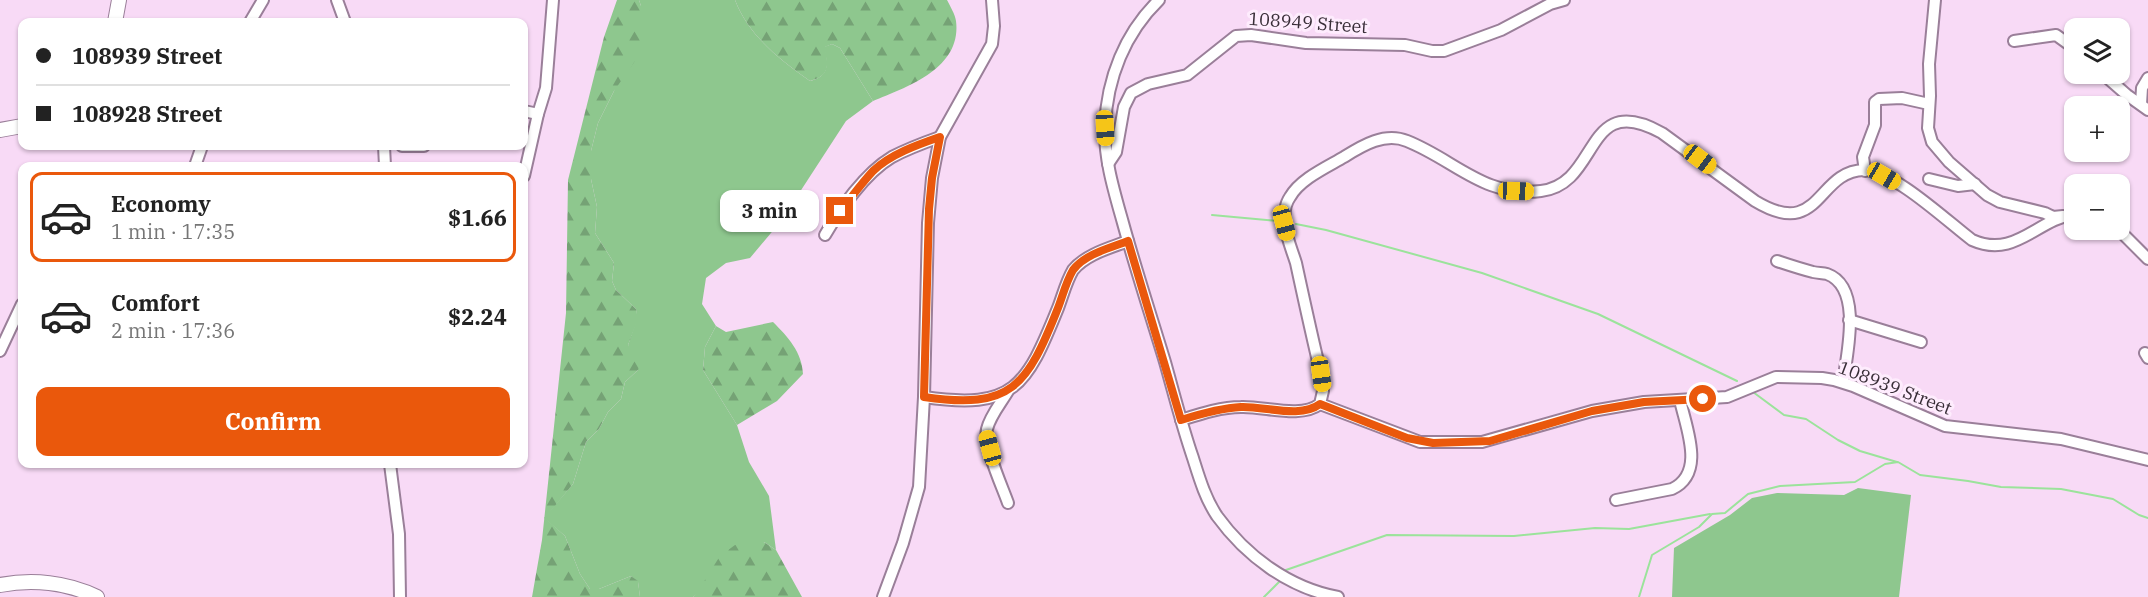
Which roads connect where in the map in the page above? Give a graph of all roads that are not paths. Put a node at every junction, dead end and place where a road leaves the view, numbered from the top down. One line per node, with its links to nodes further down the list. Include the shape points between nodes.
1 (119, 0): 9 (main road)
2 (263, 0): 10 (street)
3 (337, 0): 11 (street)
4 (553, 0): 19 (street, via 546,88)
5 (992, 0): 22 (street, via 992,44)
6 (1159, 0): 24 (street, via 1135,28 1111,84 1105,128)
7 (1564, 0): 24 (street, 108949 Street, via 1490,35 1444,51 1405,45 1306,44 1236,36 1187,75 1134,90 1125,103 1116,152)
8 (1935, 0): 16 (street)
9 (116, 18)
10 (252, 18)
11 (344, 18)
12 (2014, 41): 13 (street, via 2056,35)
13 (2064, 41)
14 (2148, 78): 17 (street, via 2140,96)
15 (2114, 84): 17 (street)
16 (1929, 104): 25 (street, via 1902,98 1875,102 1875,125 1863,157); 27 (street, via 1932,142)
17 (2145, 107)
18 (528, 112): 19 (street)
19 (538, 114): 23 (street)
20 (18, 127): 21 (main road)
21 (0, 130)
22 (940, 137): 30 (street, via 899,154 874,170); 41 (street, via 929,214)
23 (527, 162)
24 (1108, 164): 32 (street)
25 (1865, 171): 29 (street, via 1900,185 1972,240 1985,245 2010,244); 43 (street, via 1842,177 1811,207 1789,213 1768,209 1662,133 1632,120 1613,124 1594,143 1573,175 1541,191 1502,189 1467,175 1407,141 1388,137 1375,140 1312,176 1294,190 1286,205 1284,223 1321,374)
26 (1929, 179): 27 (street, via 1958,186)
27 (1975, 184): 28 (street, via 2000,202 2053,217)
28 (2064, 216)
29 (2064, 217)
30 (825, 235)
31 (2129, 240): 33 (street)
32 (1128, 241): 40 (street, via 1078,264 1031,368); 44 (street)
33 (2148, 259)
34 (1777, 261): 36 (street, via 1835,278 1848,296)
35 (18, 313): 38 (street)
36 (1850, 320): 37 (street); 39 (street)
37 (1921, 342)
38 (0, 351)
39 (1843, 382): 42 (street, 108939 Street, via 1776,377 1727,397); 45 (street, 108939 Street, via 1945,426 2061,439)
40 (1008, 391): 41 (street, via 975,401); 48 (street, via 988,425 986,436)
41 (924, 397): 52 (street, via 919,487)
42 (1680, 400): 43 (street, 108939 Street, via 1592,411 1490,441 1433,443 1407,438); 47 (street, via 1690,448 1688,477 1672,489)
43 (1320, 404): 44 (street, via 1299,411 1240,407)
44 (1181, 420): 53 (street, via 1208,500 1238,541 1284,577)
45 (2148, 460)
46 (391, 468): 51 (street, via 399,534)
47 (1616, 500)
48 (1008, 503)
49 (0, 585): 50 (main road, via 42,582)
50 (97, 597)
51 (400, 597)
52 (883, 597)
53 (1338, 597)

